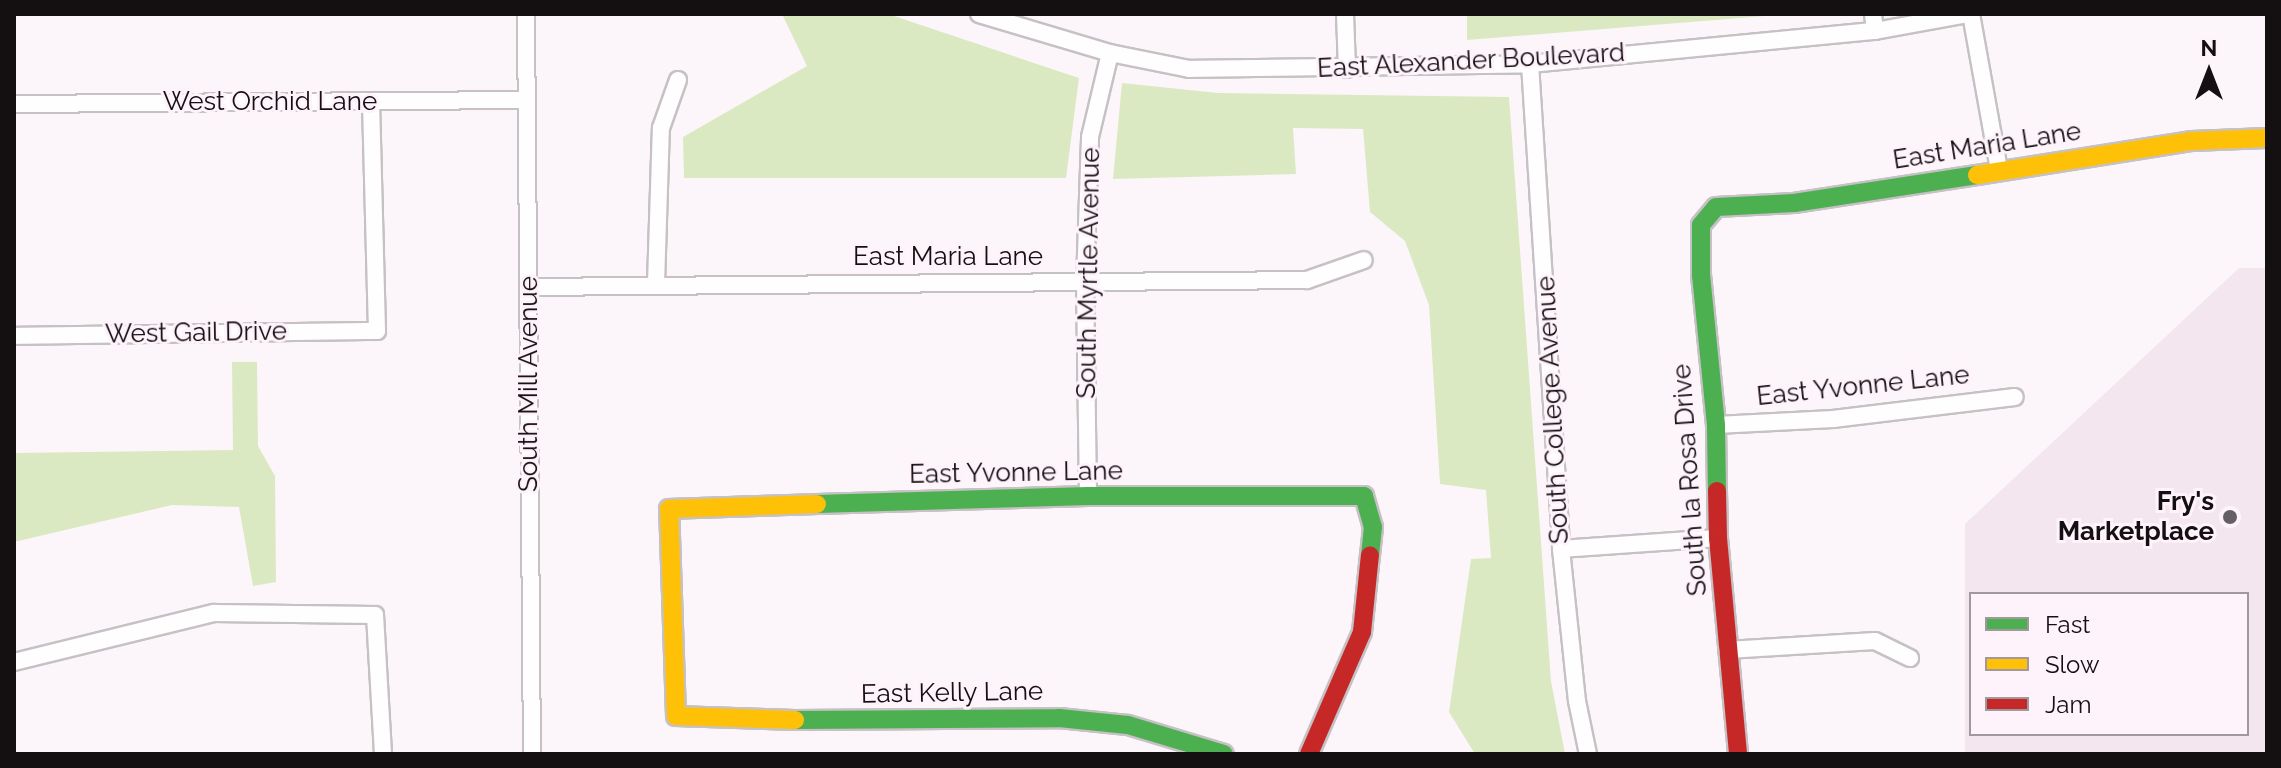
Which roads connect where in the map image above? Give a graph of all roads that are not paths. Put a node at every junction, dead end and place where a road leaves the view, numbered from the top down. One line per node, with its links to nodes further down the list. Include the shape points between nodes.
1 (526, 14): 10 (street, South Mill Avenue)
2 (979, 14): 6 (street, East Alexander Boulevard)
3 (1345, 14): 8 (street)
4 (1970, 14): 5 (street, East Alexander Boulevard); 14 (street)
5 (1874, 22): 7 (street, East Alexander Boulevard)
6 (1110, 53): 8 (street, East Alexander Boulevard, via 1189,69); 17 (street, South Myrtle Avenue, via 1090,137)
7 (1530, 64): 8 (street, East Alexander Boulevard); 25 (street, South College Avenue)
8 (1347, 69)
9 (678, 80): 18 (street, via 661,128)
10 (526, 100): 11 (street, West Orchid Lane); 19 (street, South Mill Avenue)
11 (371, 102): 12 (street, West Orchid Lane); 20 (street, West Gail Drive, via 377,331)
12 (14, 104)
13 (2267, 138): 14 (street, East Maria Lane, via 2192,141)
14 (1999, 170): 15 (street, East Maria Lane, via 1794,203)
15 (1716, 207): 22 (street, South la Rosa Drive, via 1701,225 1701,276)
16 (1364, 260): 17 (street, East Maria Lane, via 1307,280)
17 (1085, 282): 18 (street, East Maria Lane); 23 (street, South Myrtle Avenue)
18 (656, 284): 19 (street, East Maria Lane)
19 (528, 287): 31 (street, South Mill Avenue)
20 (14, 336)
21 (2015, 397): 22 (street, East Yvonne Lane, via 1833,419)
22 (1716, 425): 24 (street, South la Rosa Drive)
23 (1088, 496): 29 (street, East Yvonne Lane, via 669,509); 33 (street, East Yvonne Lane, via 1364,496 1373,527 1362,632)
24 (1718, 538): 25 (street); 26 (street, South la Rosa Drive)
25 (1561, 549): 34 (street, South College Avenue)
26 (1727, 650): 27 (street, via 1875,641); 35 (street, South la Rosa Drive)
27 (1910, 658)
28 (14, 662): 30 (street, via 214,613 375,615)
29 (676, 716): 32 (street, East Kelly Lane, via 1059,718 1128,725)
30 (383, 754)
31 (532, 754)
32 (1224, 754)
33 (1309, 754)
34 (1588, 754)
35 (1738, 754)

